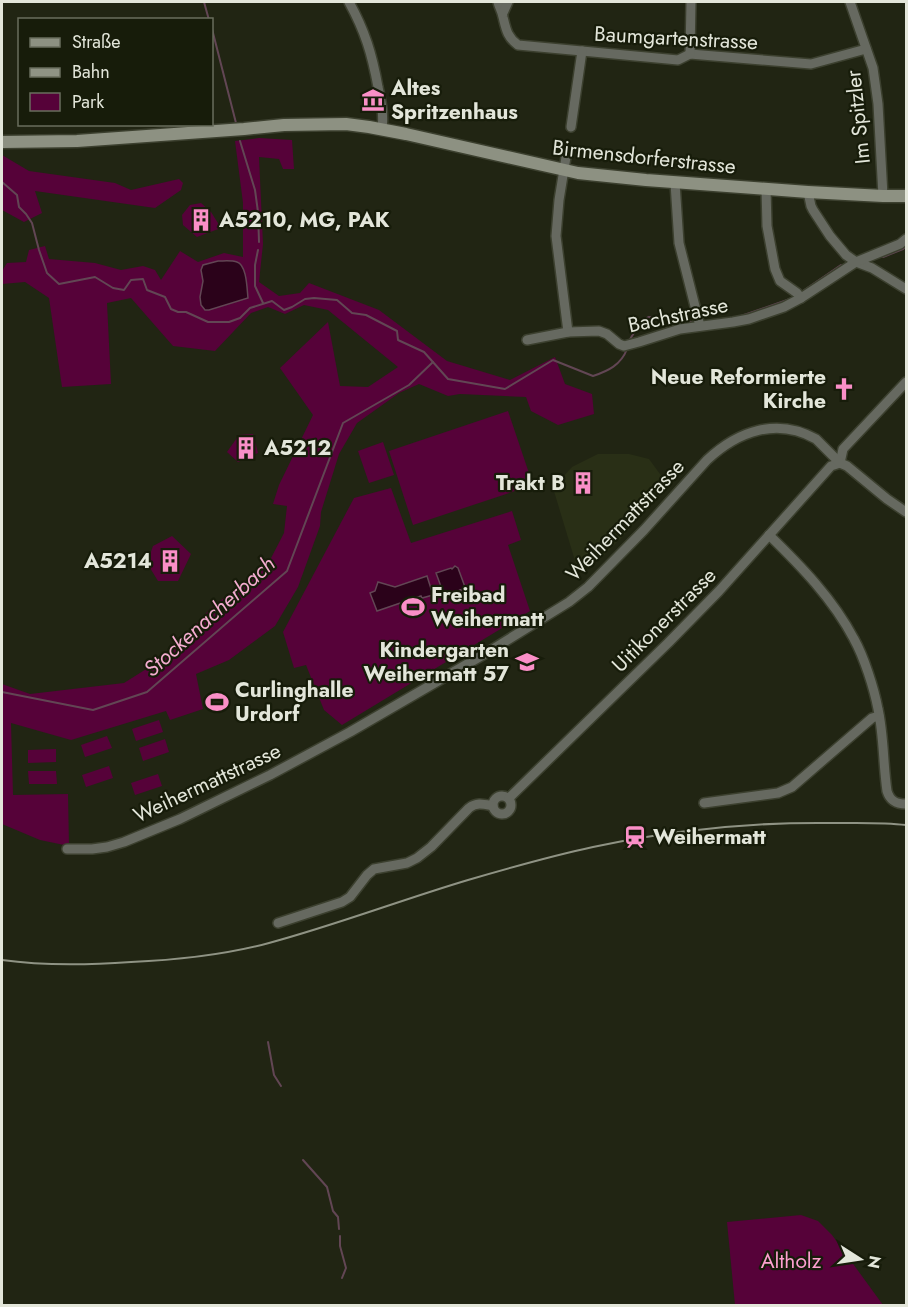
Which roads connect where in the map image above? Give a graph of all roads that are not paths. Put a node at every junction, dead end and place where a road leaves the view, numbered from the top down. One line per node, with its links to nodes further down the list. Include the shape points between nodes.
1 (349, 2): 11 (street, via 372,54 383,111)
2 (498, 2): 6 (street, Baumgartenstrasse)
3 (508, 2): 6 (street)
4 (850, 2): 7 (street, Im Spitzler)
5 (691, 3): 9 (street)
6 (503, 14): 8 (street, Baumgartenstrasse, via 508,35 518,45)
7 (867, 49): 9 (street, Baumgartenstrasse, via 811,64); 18 (street, Im Spitzler, via 878,104)
8 (582, 51): 9 (street, Baumgartenstrasse, via 678,60); 10 (street)
9 (690, 54)
10 (570, 127)
11 (382, 129): 12 (main road, Birmensdorferstrasse, via 346,124 284,125); 14 (main road, Birmensdorferstrasse)
12 (2, 142)
13 (567, 151): 14 (street)
14 (565, 171): 15 (main road, Birmensdorferstrasse); 25 (street, via 556,236)
15 (675, 183): 16 (main road, Birmensdorferstrasse); 24 (street, via 679,243)
16 (766, 189): 17 (main road, Birmensdorferstrasse); 23 (street, via 767,226 775,269 780,281)
17 (808, 192): 18 (main road, Birmensdorferstrasse); 21 (street, via 811,206 830,236)
18 (883, 196): 19 (main road, Birmensdorferstrasse)
19 (906, 196)
20 (906, 239): 21 (street, Bachstrasse)
21 (856, 262): 22 (street); 23 (street, Bachstrasse)
22 (906, 289)
23 (799, 296): 24 (street, Bachstrasse, via 784,307 749,319)
24 (699, 323): 25 (street, Bachstrasse, via 628,345 619,344 599,331)
25 (568, 332): 26 (street, Bachstrasse)
26 (527, 340)
27 (906, 382): 28 (street, via 843,449)
28 (840, 463): 29 (street, Weihermattstrasse); 30 (street, Uitikonerstrasse, via 831,466); 36 (street, Weihermattstrasse, via 816,439 798,430 764,428 735,439 707,460 588,587 488,652 336,739 189,814 107,847)
29 (906, 512)
30 (769, 535): 31 (street, via 820,588 855,639); 32 (street, Uitikonerstrasse, via 668,643)
31 (879, 716): 33 (street, via 792,787 778,793); 34 (street, via 889,798)
32 (508, 798): 35 (street, Uitikonerstrasse, via 498,797); 35 (street, Uitikonerstrasse, via 511,807 504,814 495,812)
33 (704, 803)
34 (906, 804)
35 (493, 806): 37 (street, via 475,804 417,858 374,869 342,902)
36 (67, 849)
37 (278, 923)

